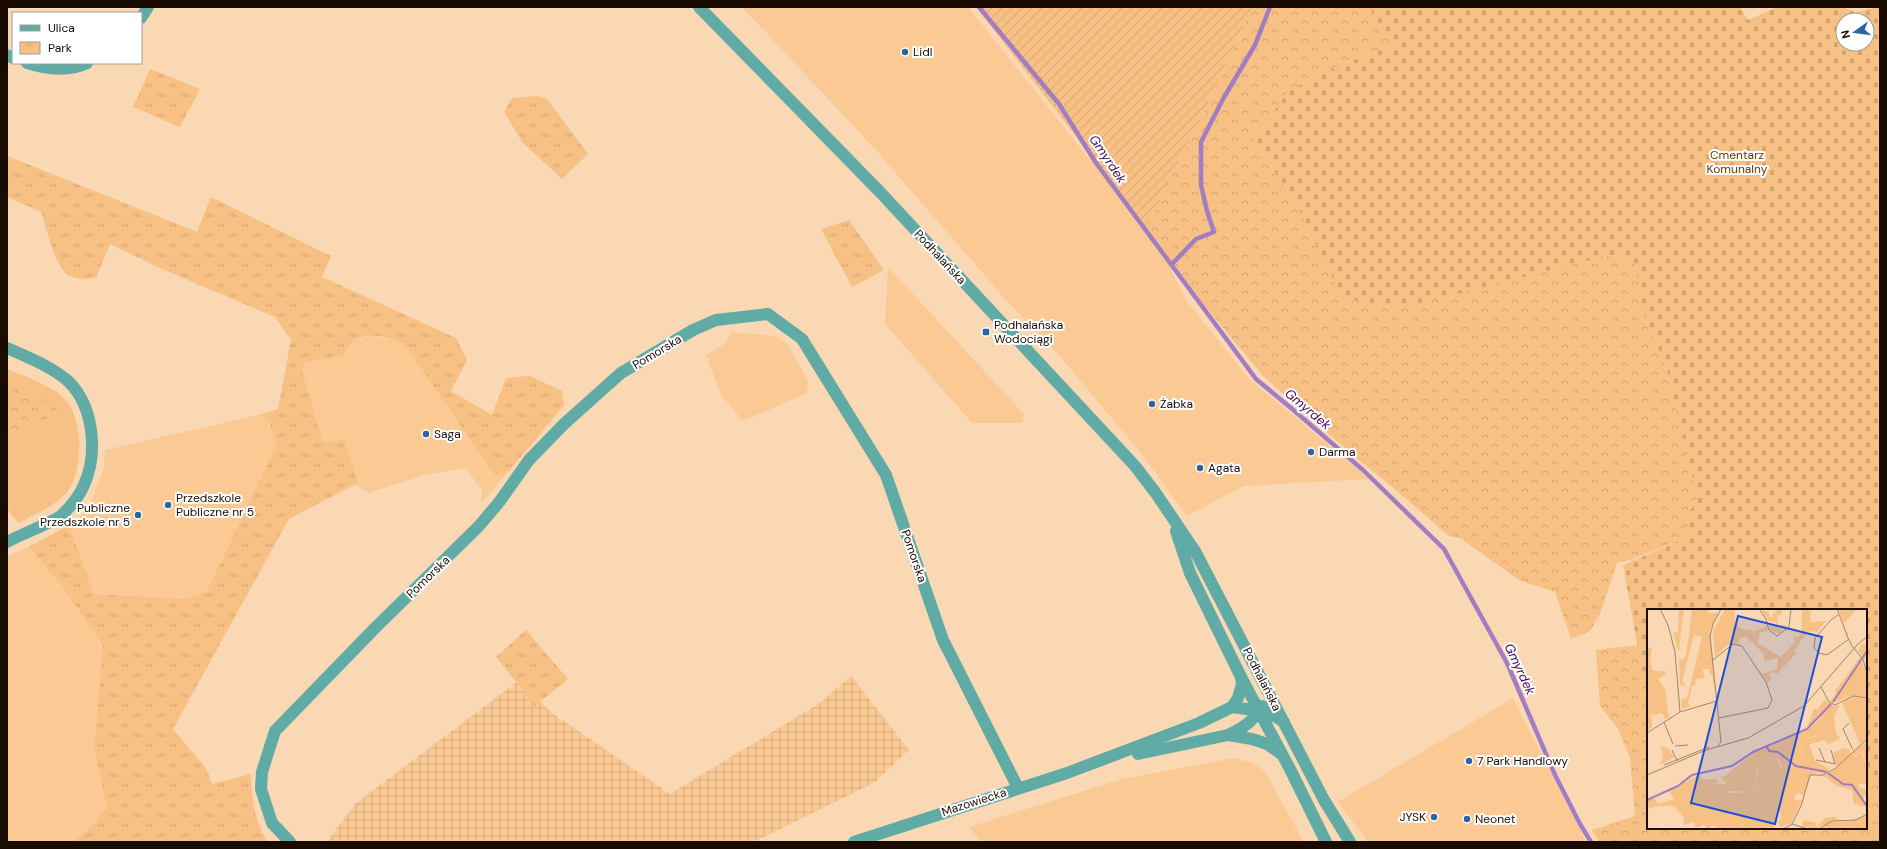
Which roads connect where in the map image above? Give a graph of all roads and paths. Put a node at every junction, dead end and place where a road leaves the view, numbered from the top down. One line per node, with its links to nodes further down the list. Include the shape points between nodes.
1 (148, 7): 3 (street)
2 (699, 7): 7 (street, Podhalańska, via 880,192 1136,466)
3 (142, 16)
4 (32, 64): 5 (street, via 56,69)
5 (85, 64)
6 (7, 348): 8 (street, via 41,364 69,382 82,401 90,423 92,440 90,466 84,486 61,516)
7 (1172, 516): 9 (street, Podhalańska, via 1190,573); 10 (street, Podhalańska, via 1195,551)
8 (7, 542)
9 (1241, 677): 11 (street, via 1238,698); 12 (street, Podhalańska)
10 (1265, 685): 12 (street, Mazowiecka, via 1266,698); 13 (street, Podhalańska)
11 (1232, 707): 12 (street); 16 (street, Mazowiecka, via 1164,738)
12 (1259, 711): 13 (street, via 1268,712); 14 (street, Mazowiecka, via 1247,725); 15 (street, Podhalańska)
13 (1284, 722): 21 (street, Podhalańska, via 1324,800)
14 (1228, 735): 15 (street, Mazowiecka, via 1267,744); 16 (street, Mazowiecka)
15 (1284, 757): 20 (street, Podhalańska)
16 (1094, 763): 17 (street, Mazowiecka)
17 (1018, 788): 18 (street, Pomorska, via 943,640 886,475 802,339 768,314 716,320 693,330 621,373 564,424 529,460 479,526 275,731 262,772 261,789 272,823); 19 (street, Mazowiecka)
18 (290, 842)
19 (854, 842)
20 (1326, 842)
21 (1350, 842)

